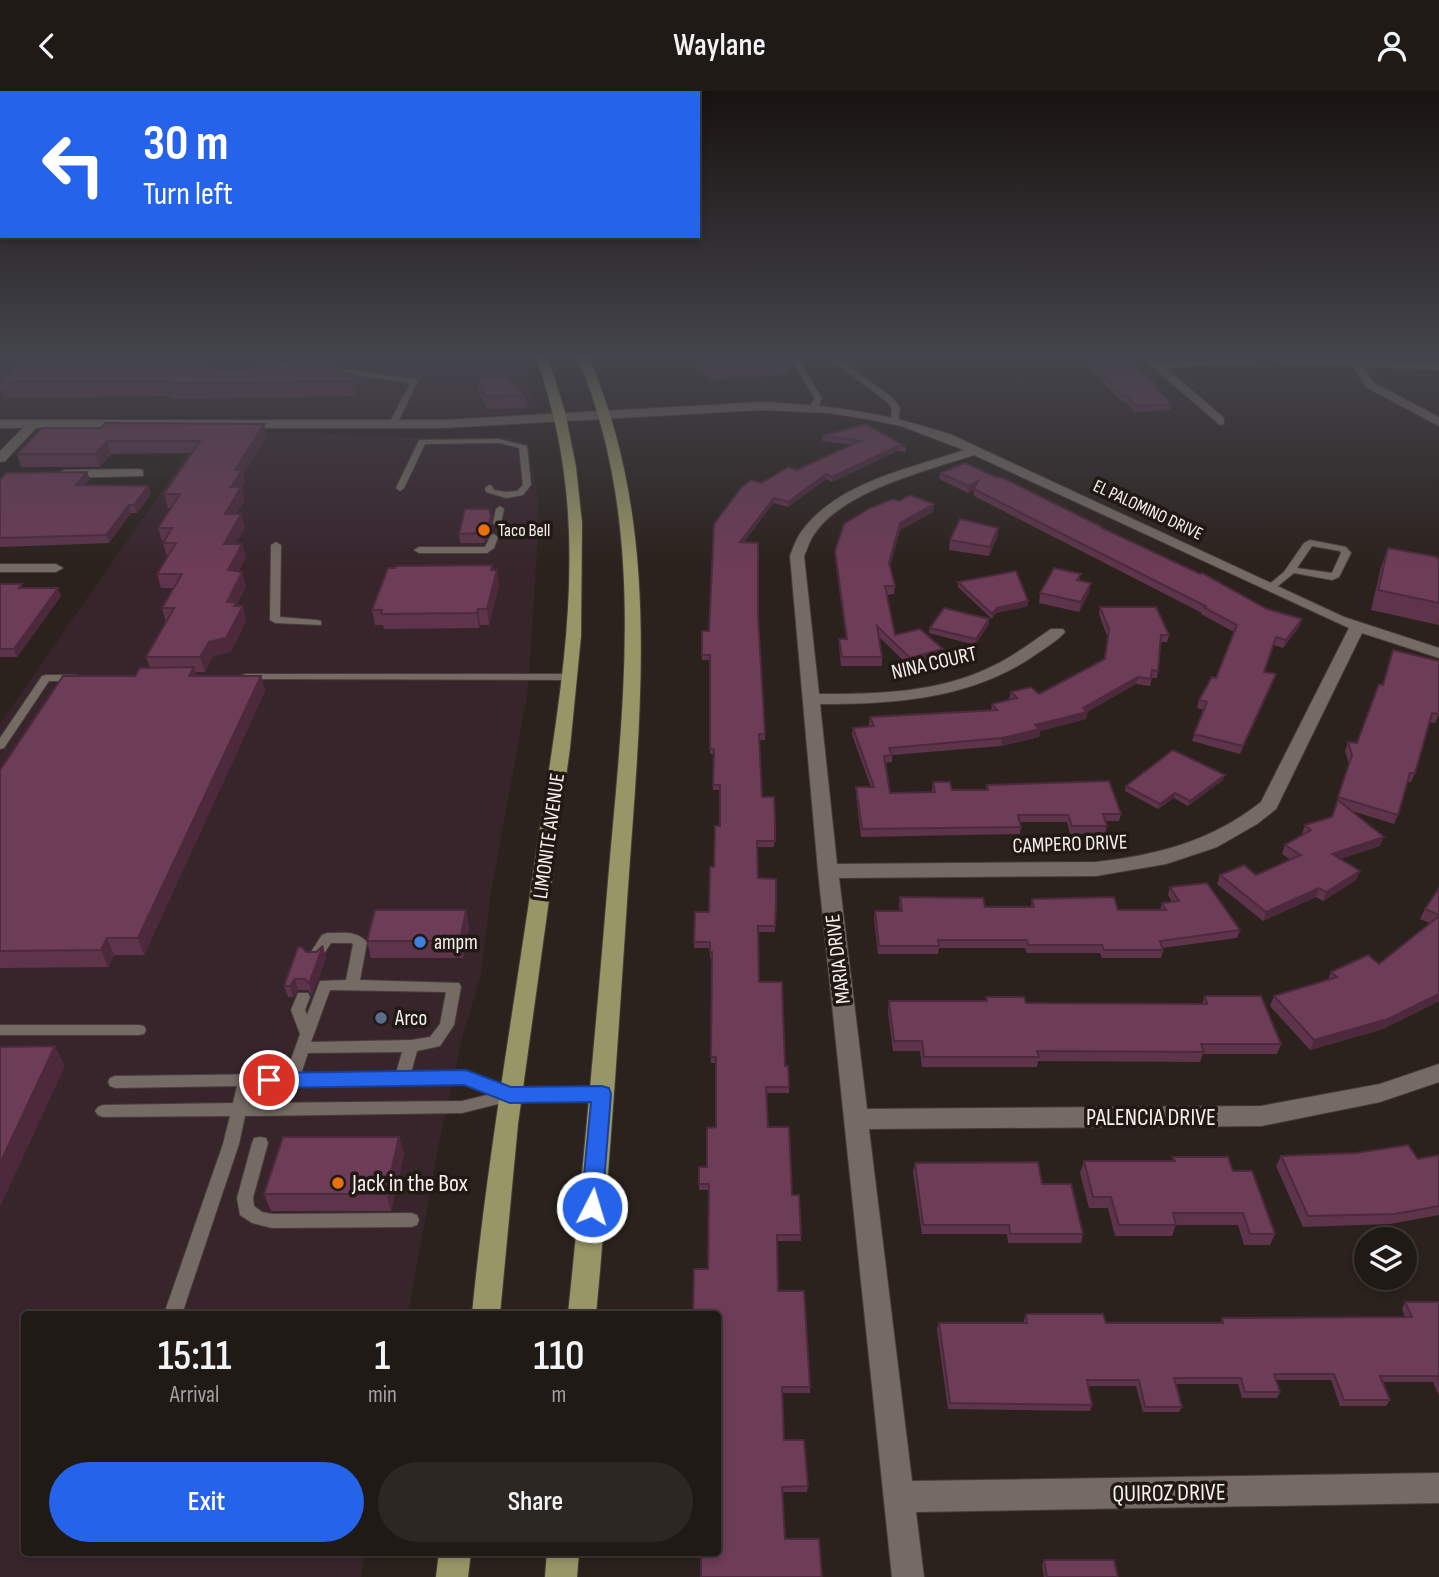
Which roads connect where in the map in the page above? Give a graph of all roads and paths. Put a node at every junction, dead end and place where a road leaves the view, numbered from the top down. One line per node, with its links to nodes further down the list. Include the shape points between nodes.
1 (30, 427): 6 (street)
2 (562, 427): 25 (main road, LIMONITE AVENUE, via 575,509 577,566)
3 (608, 427): 42 (main road, via 627,533 634,643)
4 (918, 427): 5 (street, EL PALOMINO DRIVE)
5 (976, 450): 19 (street, EL PALOMINO DRIVE); 27 (street, MARIA DRIVE, via 850,498 813,525 801,540 797,571)
6 (0, 458)
7 (138, 473): 8 (street)
8 (44, 474)
9 (400, 488): 10 (lane, via 422,442 499,441 523,446 527,485 520,493 506,495)
10 (489, 488)
11 (500, 509): 12 (lane)
12 (497, 523)
13 (494, 537): 15 (lane, via 487,549)
14 (276, 545): 20 (lane, via 275,620)
15 (419, 550)
16 (0, 568): 17 (street)
17 (56, 568)
18 (1293, 570): 18 (lane, via 1310,543 1346,552 1332,577); 19 (lane)
19 (1270, 588): 21 (street, EL PALOMINO DRIVE)
20 (317, 623)
21 (1358, 628): 23 (street, EL PALOMINO DRIVE); 29 (street, CAMPERO DRIVE, via 1269,805 1248,824 1218,839 1157,860 1096,869)
22 (1057, 632): 27 (street, NINA COURT, via 993,673 961,684 895,697)
23 (1439, 653)
24 (239, 677): 25 (lane)
25 (571, 677): 43 (main road, LIMONITE AVENUE)
26 (87, 678): 28 (lane, via 46,678)
27 (810, 698): 29 (street, MARIA DRIVE)
28 (0, 746)
29 (828, 871): 46 (street, MARIA DRIVE)
30 (314, 958): 31 (lane, via 327,939 360,942)
31 (352, 985): 35 (lane, via 326,985); 36 (lane, via 454,987 447,1025 435,1042)
32 (303, 997): 35 (lane, via 298,1010)
33 (0, 1030): 34 (lane)
34 (139, 1030)
35 (304, 1040): 36 (lane); 40 (lane)
36 (411, 1046): 38 (lane)
37 (1439, 1073): 46 (street, PALENCIA DRIVE, via 1380,1093 1261,1116)
38 (402, 1079): 40 (lane); 43 (lane, via 466,1078)
39 (246, 1080): 40 (lane); 41 (lane); 44 (lane)
40 (291, 1080)
41 (115, 1082)
42 (602, 1094): 43 (lane); 51 (main road)
43 (510, 1095): 44 (lane, via 461,1107); 50 (main road, LIMONITE AVENUE)
44 (239, 1109): 45 (lane); 49 (lane)
45 (103, 1111)
46 (858, 1119): 53 (street, MARIA DRIVE)
47 (260, 1143): 48 (lane, via 245,1198 246,1210 258,1218)
48 (411, 1220)
49 (174, 1311)
50 (486, 1311)
51 (582, 1311)
52 (1439, 1488): 53 (street, QUIROZ DRIVE)
53 (900, 1497): 58 (street, MARIA DRIVE)
54 (455, 1556): 56 (main road)
55 (563, 1556): 57 (main road)
56 (452, 1577)
57 (561, 1577)
58 (908, 1577)

